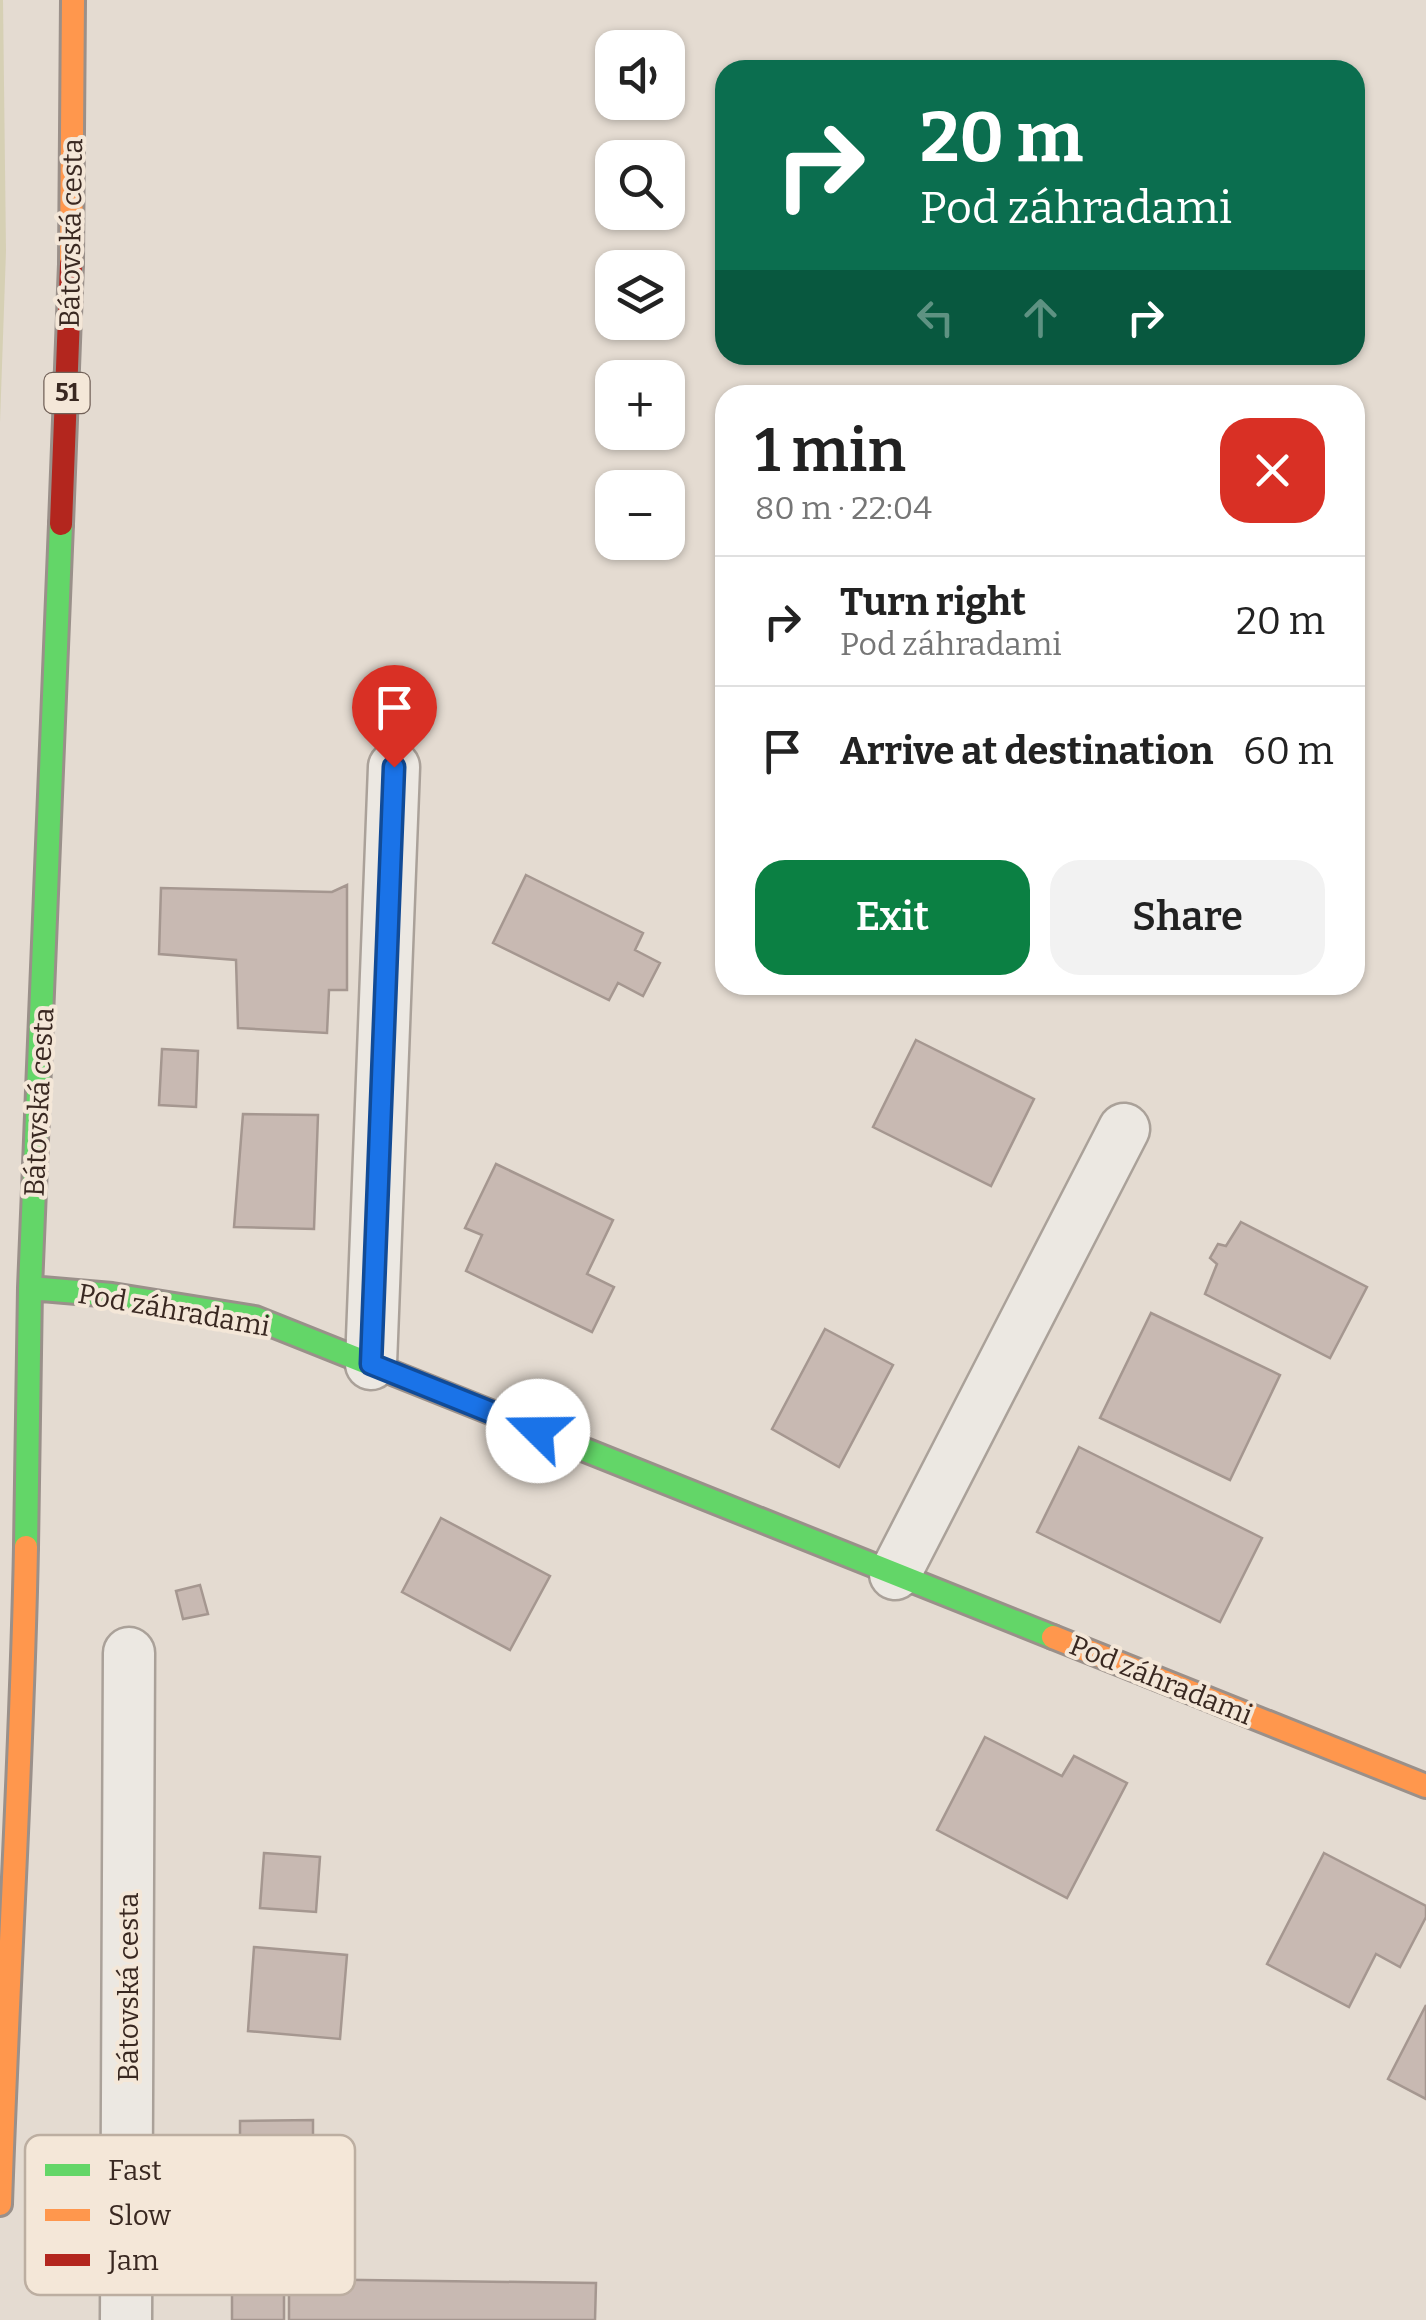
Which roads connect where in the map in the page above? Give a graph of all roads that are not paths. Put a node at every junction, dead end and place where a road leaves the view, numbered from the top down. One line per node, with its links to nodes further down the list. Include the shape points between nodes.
1 (74, 0): 4 (main road, Bátovská cesta / 51, via 70,326)
2 (394, 767): 5 (street)
3 (1124, 1129): 6 (street)
4 (30, 1288): 5 (main road, Pod záhradami, via 255,1318); 10 (main road, Bátovská cesta / 51, via 23,1695)
5 (371, 1364): 6 (main road, Pod záhradami)
6 (895, 1574): 8 (main road, Pod záhradami)
7 (129, 1653): 9 (street, Bátovská cesta)
8 (1426, 1786)
9 (127, 2135)
10 (0, 2204)
11 (126, 2295): 12 (street, Bátovská cesta)
12 (126, 2320)

